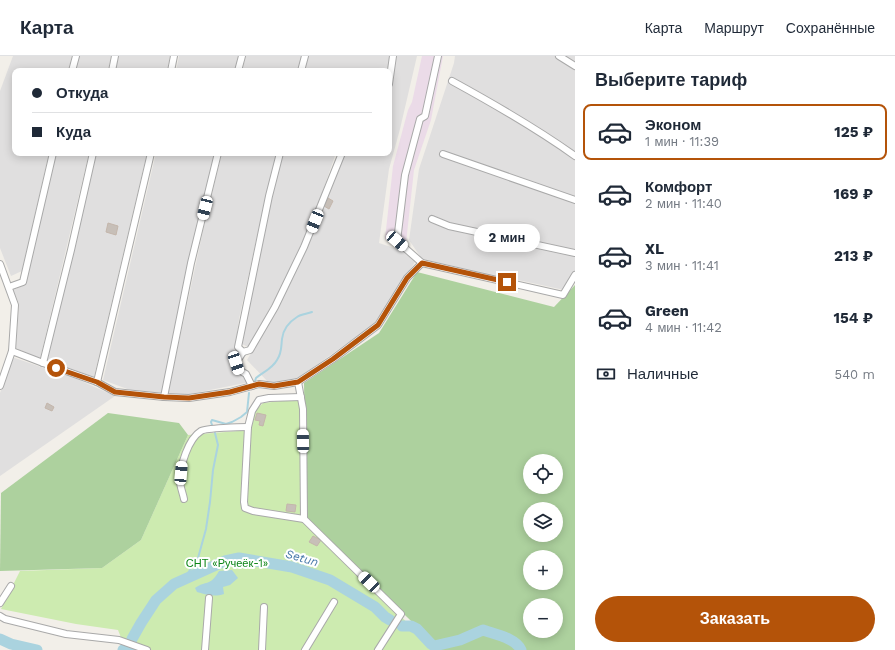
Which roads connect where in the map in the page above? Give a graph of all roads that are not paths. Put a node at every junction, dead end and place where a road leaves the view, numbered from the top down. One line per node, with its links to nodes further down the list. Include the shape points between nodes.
1 (76, 56): 10 (lane)
2 (115, 56): 11 (lane)
3 (174, 56): 12 (lane)
4 (242, 56): 13 (lane)
5 (305, 56): 14 (lane)
6 (393, 56): 15 (lane)
7 (438, 56): 28 (lane, via 425,116 420,119 405,175 397,241)
8 (559, 56): 9 (lane)
9 (575, 66)
10 (73, 68)
11 (113, 68)
12 (172, 68)
13 (239, 68)
14 (302, 68)
15 (391, 68)
16 (452, 81): 24 (lane, via 510,113)
17 (443, 154): 25 (lane)
18 (52, 156): 31 (lane, via 23,282)
19 (92, 156): 34 (lane)
20 (150, 156): 35 (lane)
21 (217, 156): 39 (lane, via 191,263)
22 (279, 156): 33 (lane, via 238,347)
23 (341, 156): 33 (lane, via 304,247 274,308 250,350)
24 (575, 156)
25 (575, 200)
26 (432, 219): 27 (lane, via 449,226)
27 (575, 253)
28 (422, 263): 30 (lane, via 563,295); 36 (lane, via 407,278 378,325)
29 (0, 264): 31 (lane)
30 (575, 275)
31 (9, 287): 32 (lane, via 15,305)
32 (12, 351): 34 (lane); 37 (lane)
33 (243, 352): 38 (lane, via 236,363)
34 (43, 363): 35 (lane)
35 (97, 382): 39 (lane, via 115,392)
36 (298, 382): 38 (lane); 40 (lane)
37 (0, 386)
38 (252, 386): 39 (lane, via 189,398)
39 (164, 397)
40 (301, 397): 41 (lane, via 259,400 252,411); 43 (lane)
41 (248, 427): 42 (lane, via 202,430 193,439 182,464 180,482); 43 (lane, via 245,508)
42 (184, 499)
43 (304, 519): 54 (lane, via 401,614)
44 (11, 586): 46 (lane)
45 (209, 598): 51 (lane)
46 (0, 602)
47 (334, 602): 53 (lane)
48 (264, 607): 52 (lane)
49 (0, 616): 50 (lane, via 66,634 119,640)
50 (147, 650)
51 (205, 650)
52 (262, 650)
53 (305, 650)
54 (378, 650)

